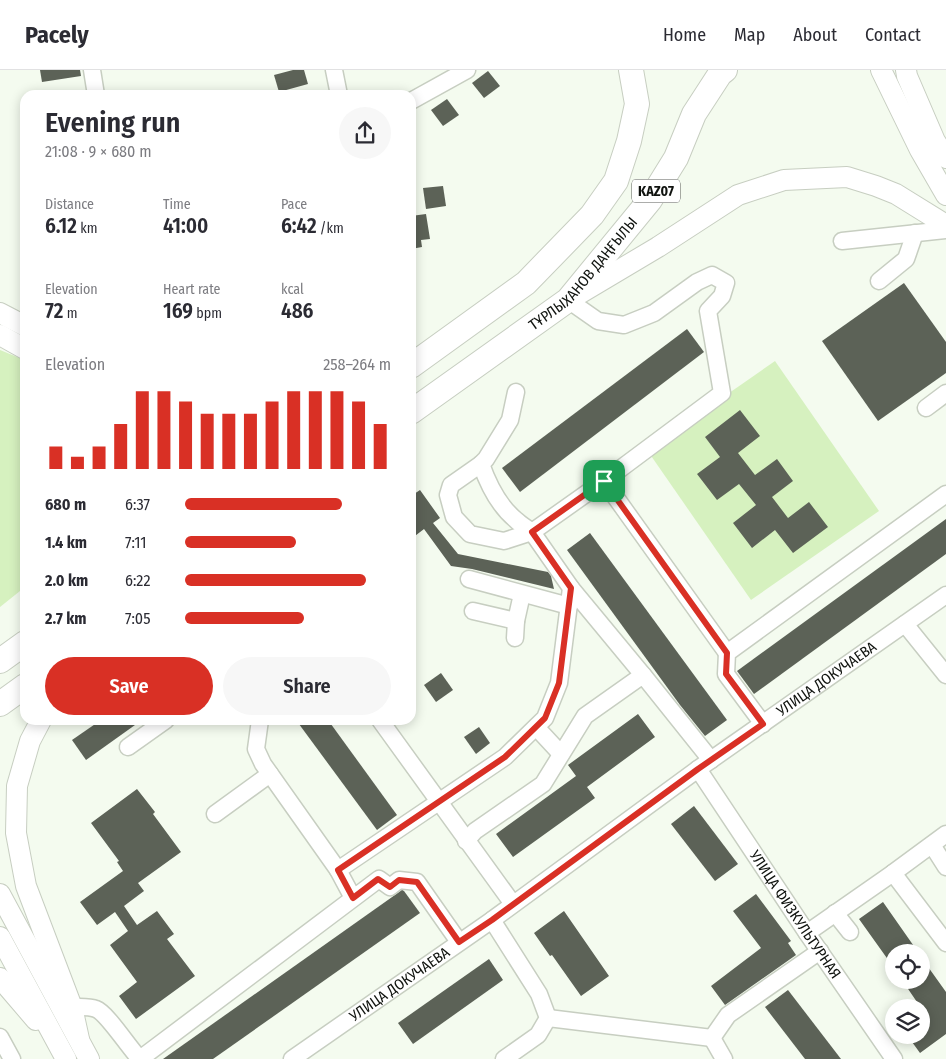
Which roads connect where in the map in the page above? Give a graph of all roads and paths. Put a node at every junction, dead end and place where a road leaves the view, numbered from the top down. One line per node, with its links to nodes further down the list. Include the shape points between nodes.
1 (92, 70): 8 (street)
2 (334, 70): 9 (street)
3 (467, 70): 10 (street)
4 (631, 70): 21 (highway, KAZ07, via 637,104 629,141 616,181 592,214 526,283)
5 (726, 70): 18 (highway, ТҰРЛЫХАНОВ ДАҢҒЫЛЫ / KAZ07, via 694,114 676,158 650,200)
6 (881, 70): 12 (main road)
7 (909, 72): 11 (main road, via 935,141)
8 (95, 90)
9 (338, 90)
10 (416, 99)
11 (946, 158)
12 (946, 195)
13 (946, 226): 18 (main road, via 896,194 847,177 784,180 738,195)
14 (946, 230): 15 (street)
15 (915, 233): 16 (street); 17 (street, via 906,259)
16 (842, 241)
17 (879, 281)
18 (568, 300): 24 (highway, ТҰРЛЫХАНОВ ДАҢҒЫЛЫ / KAZ07); 27 (street, via 598,322 624,326 654,313 697,282 712,276 726,283 722,296 708,311 722,393)
19 (0, 313): 20 (main road)
20 (17, 335)
21 (416, 362)
22 (516, 392): 26 (street, via 510,420)
23 (946, 393): 25 (street)
24 (416, 408)
25 (926, 408)
26 (481, 464): 29 (street, УЛИЦА ФИЗКУЛЬТУРНАЯ, via 500,502); 29 (street, via 451,485 448,495 454,518 470,534 504,541)
27 (604, 481): 29 (street); 41 (street)
28 (946, 494): 41 (street)
29 (532, 532): 31 (street, УЛИЦА ФИЗКУЛЬТУРНАЯ)
30 (469, 579): 32 (street)
31 (571, 588): 34 (street); 42 (street, УЛИЦА ФИЗКУЛЬТУРНАЯ)
32 (522, 594): 34 (street); 36 (street)
33 (946, 595): 37 (street, УЛИЦА ДОКУЧАЕВА)
34 (568, 606): 51 (street, via 559,683 545,718)
35 (473, 611): 36 (street)
36 (516, 621): 38 (street)
37 (905, 624): 43 (street); 46 (street, УЛИЦА ДОКУЧАЕВА)
38 (515, 638)
39 (20, 641): 40 (main road)
40 (11, 653)
41 (727, 653): 46 (street, via 726,674)
42 (643, 675): 53 (street, via 586,716); 54 (street, УЛИЦА ФИЗКУЛЬТУРНАЯ)
43 (946, 675)
44 (20, 690): 45 (highway)
45 (0, 704)
46 (763, 724): 54 (street, УЛИЦА ДОКУЧАЕВА)
47 (38, 725): 76 (main road, via 30,741 17,786 16,833 26,886)
48 (159, 725): 52 (street)
49 (259, 725): 55 (street, via 256,749)
50 (384, 725): 56 (street)
51 (536, 728): 53 (street); 56 (street, via 505,757)
52 (128, 747)
53 (562, 754): 59 (street, via 543,784)
54 (705, 765): 66 (street, УЛИЦА ДОКУЧАЕВА); 70 (street, УЛИЦА ФИЗКУЛЬТУРНАЯ)
55 (270, 774): 57 (street); 62 (street)
56 (439, 802): 59 (street); 62 (street)
57 (215, 814)
58 (946, 834): 60 (street)
59 (466, 841): 66 (street)
60 (932, 845): 61 (street); 63 (street)
61 (946, 867)
62 (338, 870): 65 (street)
63 (894, 873): 67 (street); 73 (street)
64 (0, 894): 80 (main road)
65 (353, 898): 72 (street, via 378,879 390,887 399,880 417,882); 85 (street)
66 (512, 904): 68 (street, УЛИЦА ДОКУЧАЕВА)
67 (835, 913): 69 (street); 70 (street)
68 (492, 920): 72 (street, УЛИЦА ДОКУЧАЕВА); 77 (street, via 539,994)
69 (850, 932)
70 (807, 933): 74 (street, УЛИЦА ФИЗКУЛЬТУРНАЯ)
71 (0, 937): 81 (main road)
72 (459, 942): 82 (street, УЛИЦА ДОКУЧАЕВА)
73 (946, 943)
74 (820, 951): 79 (street, via 728,1015); 88 (street, УЛИЦА ФИЗКУЛЬТУРНАЯ)
75 (0, 978): 81 (main road)
76 (72, 1007): 80 (main road); 85 (street, via 94,1008 103,1013)
77 (548, 1018): 79 (street); 86 (street, via 538,1035)
78 (0, 1037): 83 (street)
79 (712, 1038): 87 (street)
80 (79, 1039): 84 (main road)
81 (64, 1056)
82 (296, 1058)
83 (12, 1059)
84 (89, 1059)
85 (140, 1059)
86 (504, 1059)
87 (724, 1059)
88 (894, 1059)

